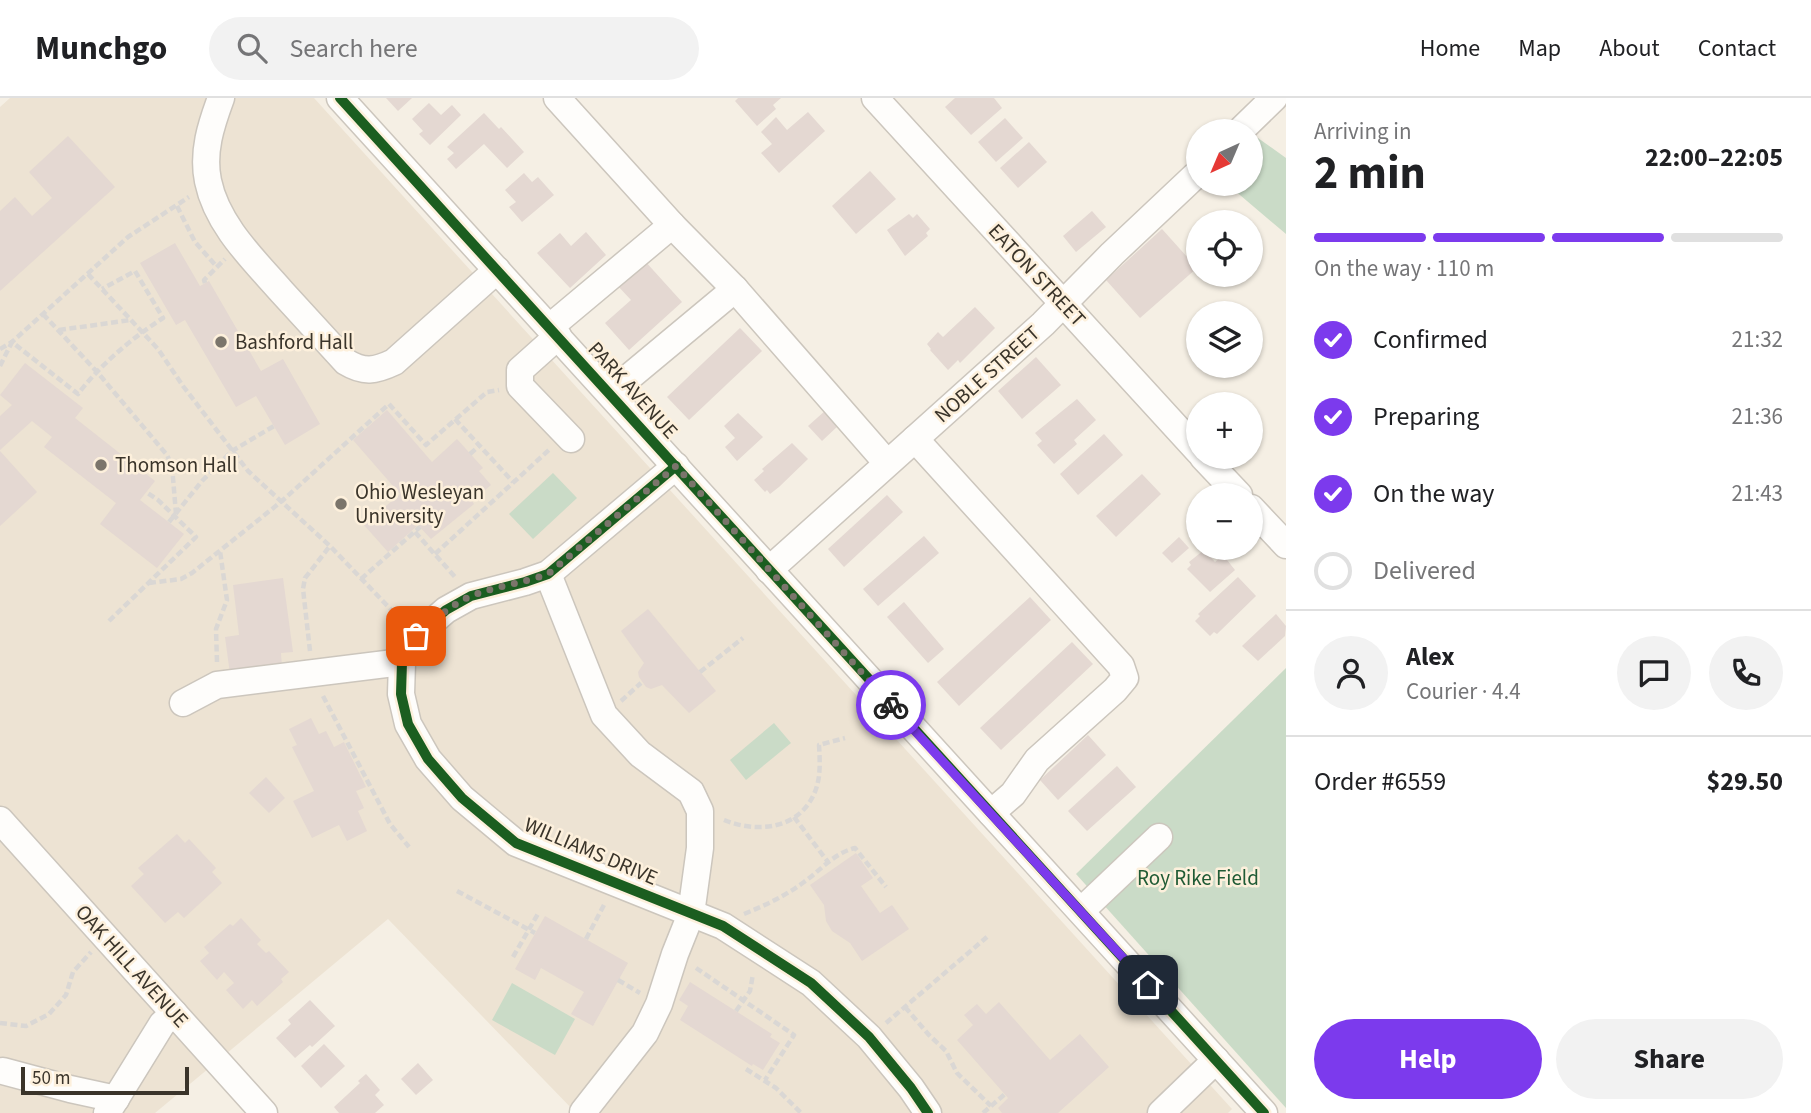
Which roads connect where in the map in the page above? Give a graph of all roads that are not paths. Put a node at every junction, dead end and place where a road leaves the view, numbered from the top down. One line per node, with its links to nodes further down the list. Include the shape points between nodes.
1 (221, 98): 9 (street, via 206,156 208,183 222,218 345,362 360,370 376,370 394,362)
2 (340, 98): 9 (street, PARK AVENUE)
3 (557, 98): 8 (street)
4 (875, 98): 11 (street, EATON STREET)
5 (1274, 98): 6 (street)
6 (1252, 119)
7 (1186, 185): 11 (street, NOBLE STREET)
8 (673, 225): 10 (street); 12 (street)
9 (496, 270): 12 (street, PARK AVENUE)
10 (735, 289): 13 (street); 17 (street)
11 (1064, 303): 15 (street, EATON STREET); 16 (street, NOBLE STREET)
12 (554, 331): 13 (street, PARK AVENUE); 14 (street, via 520,370 520,386)
13 (610, 393): 18 (street, PARK AVENUE)
14 (568, 437)
15 (1186, 438)
16 (915, 439): 17 (street, NOBLE STREET); 27 (street, via 1121,666 1125,678 1037,760 1013,794)
17 (887, 463): 23 (street, NOBLE STREET)
18 (676, 466): 23 (street, PARK AVENUE); 24 (street, WILLIAMS DRIVE)
19 (1214, 469): 20 (street)
20 (1228, 483)
21 (1263, 521): 22 (street)
22 (1286, 545)
23 (769, 569): 27 (street, PARK AVENUE)
24 (548, 574): 25 (street, WILLIAMS DRIVE, via 471,596 446,610 416,636); 31 (street, via 604,715 640,754 691,792 700,811)
25 (402, 662): 26 (street, via 217,685); 31 (street, WILLIAMS DRIVE, via 401,694 408,724 428,759 462,798 516,843)
26 (183, 703)
27 (991, 813): 30 (street, PARK AVENUE)
28 (0, 820): 32 (street, OAK HILL AVENUE)
29 (1159, 837): 30 (street)
30 (1081, 911): 33 (street, PARK AVENUE)
31 (691, 914): 36 (street, via 645,1034); 38 (street, WILLIAMS DRIVE, via 723,926 811,983 869,1037)
32 (174, 1013): 35 (street, via 162,1024); 37 (street, OAK HILL AVENUE)
33 (1216, 1060): 39 (street); 40 (street, PARK AVENUE)
34 (3, 1071): 35 (street)
35 (111, 1106)
36 (583, 1112)
37 (264, 1113)
38 (928, 1113)
39 (1161, 1113)
40 (1264, 1113)

